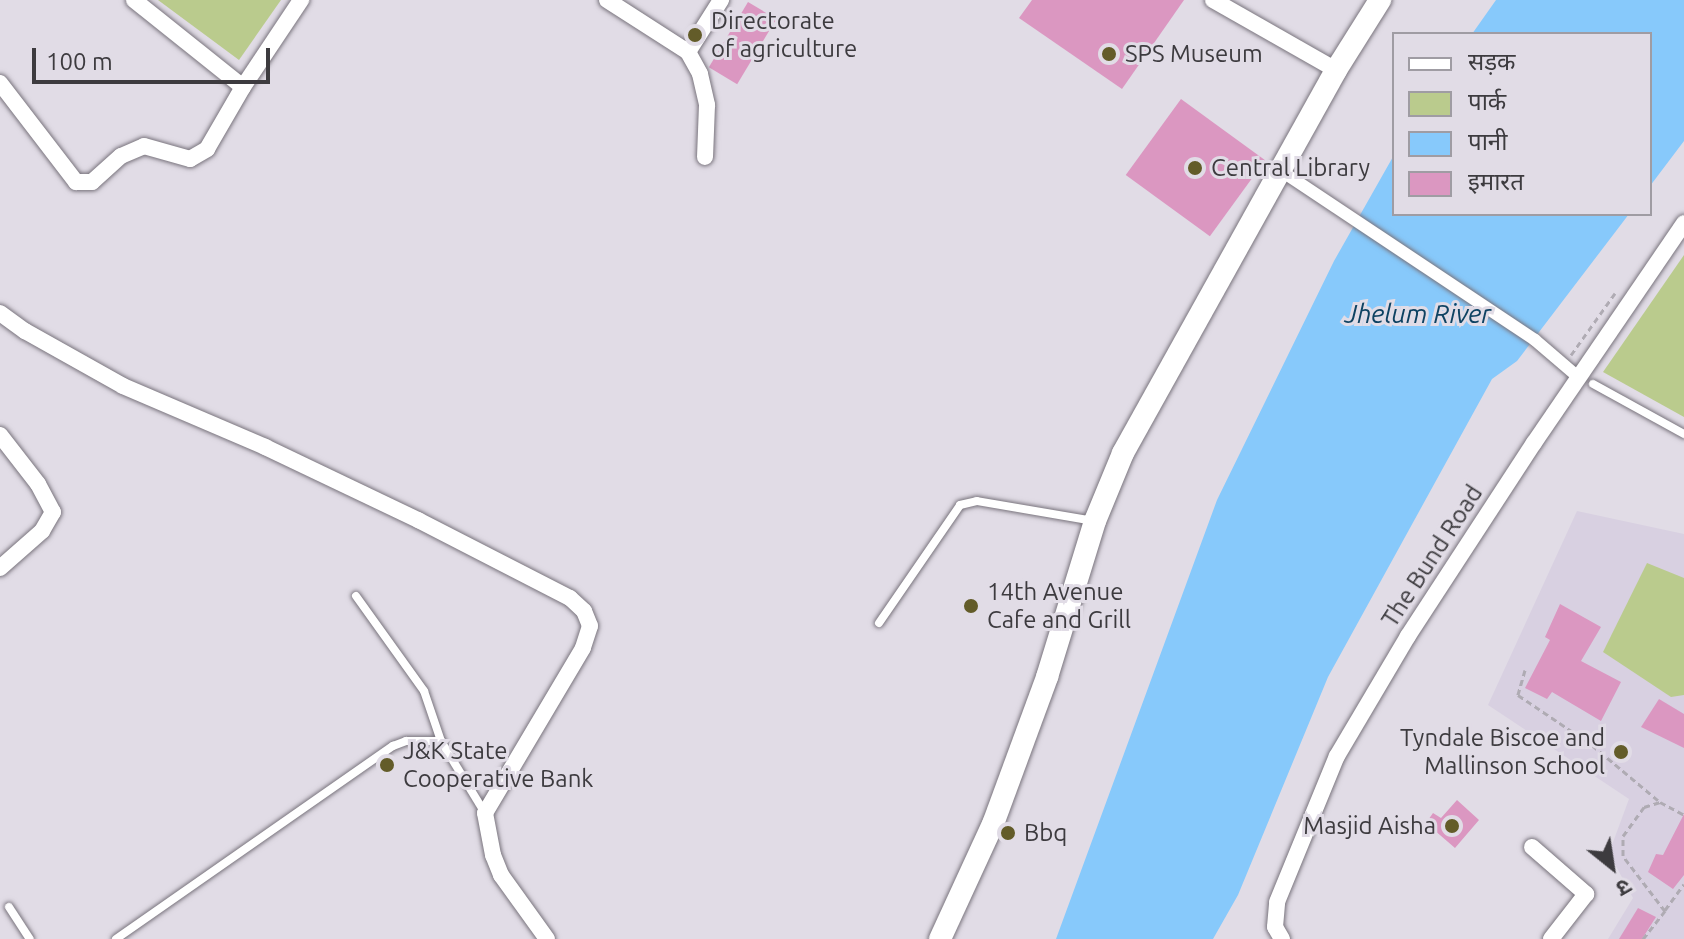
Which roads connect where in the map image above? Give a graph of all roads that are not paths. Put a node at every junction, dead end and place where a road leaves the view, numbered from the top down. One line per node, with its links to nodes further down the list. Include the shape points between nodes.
1 (134, 0): 10 (street)
2 (301, 0): 10 (street)
3 (607, 0): 7 (street)
4 (721, 0): 7 (street)
5 (1213, 0): 8 (street)
6 (1380, 0): 8 (main road)
7 (688, 52): 11 (street, via 707,105)
8 (1336, 70): 12 (main road)
9 (0, 83): 10 (street, via 68,176 83,184 144,146 177,157 197,156 207,149)
10 (243, 87)
11 (705, 157)
12 (1280, 170): 15 (street, via 1535,340); 19 (main road, via 1123,453)
13 (1684, 223): 15 (street, The Bund Road)
14 (0, 313): 24 (street, via 123,386 418,520 570,598 584,611 590,626 583,648)
15 (1577, 376): 31 (street, The Bund Road, via 1408,636 1337,756 1277,902 1275,927)
16 (1593, 384): 17 (lane)
17 (1684, 434)
18 (0, 435): 20 (street, via 53,512 42,531)
19 (1095, 521): 22 (lane, via 977,501 960,505); 30 (main road, via 1047,677 993,824)
20 (0, 568)
21 (356, 596): 23 (lane, via 424,691)
22 (879, 623)
23 (441, 741): 24 (lane); 28 (lane, via 393,746)
24 (485, 813): 29 (street, via 501,875)
25 (1532, 847): 32 (street, via 1586,894)
26 (9, 907): 27 (lane)
27 (30, 939)
28 (116, 939)
29 (547, 939)
30 (940, 939)
31 (1282, 939)
32 (1551, 939)

